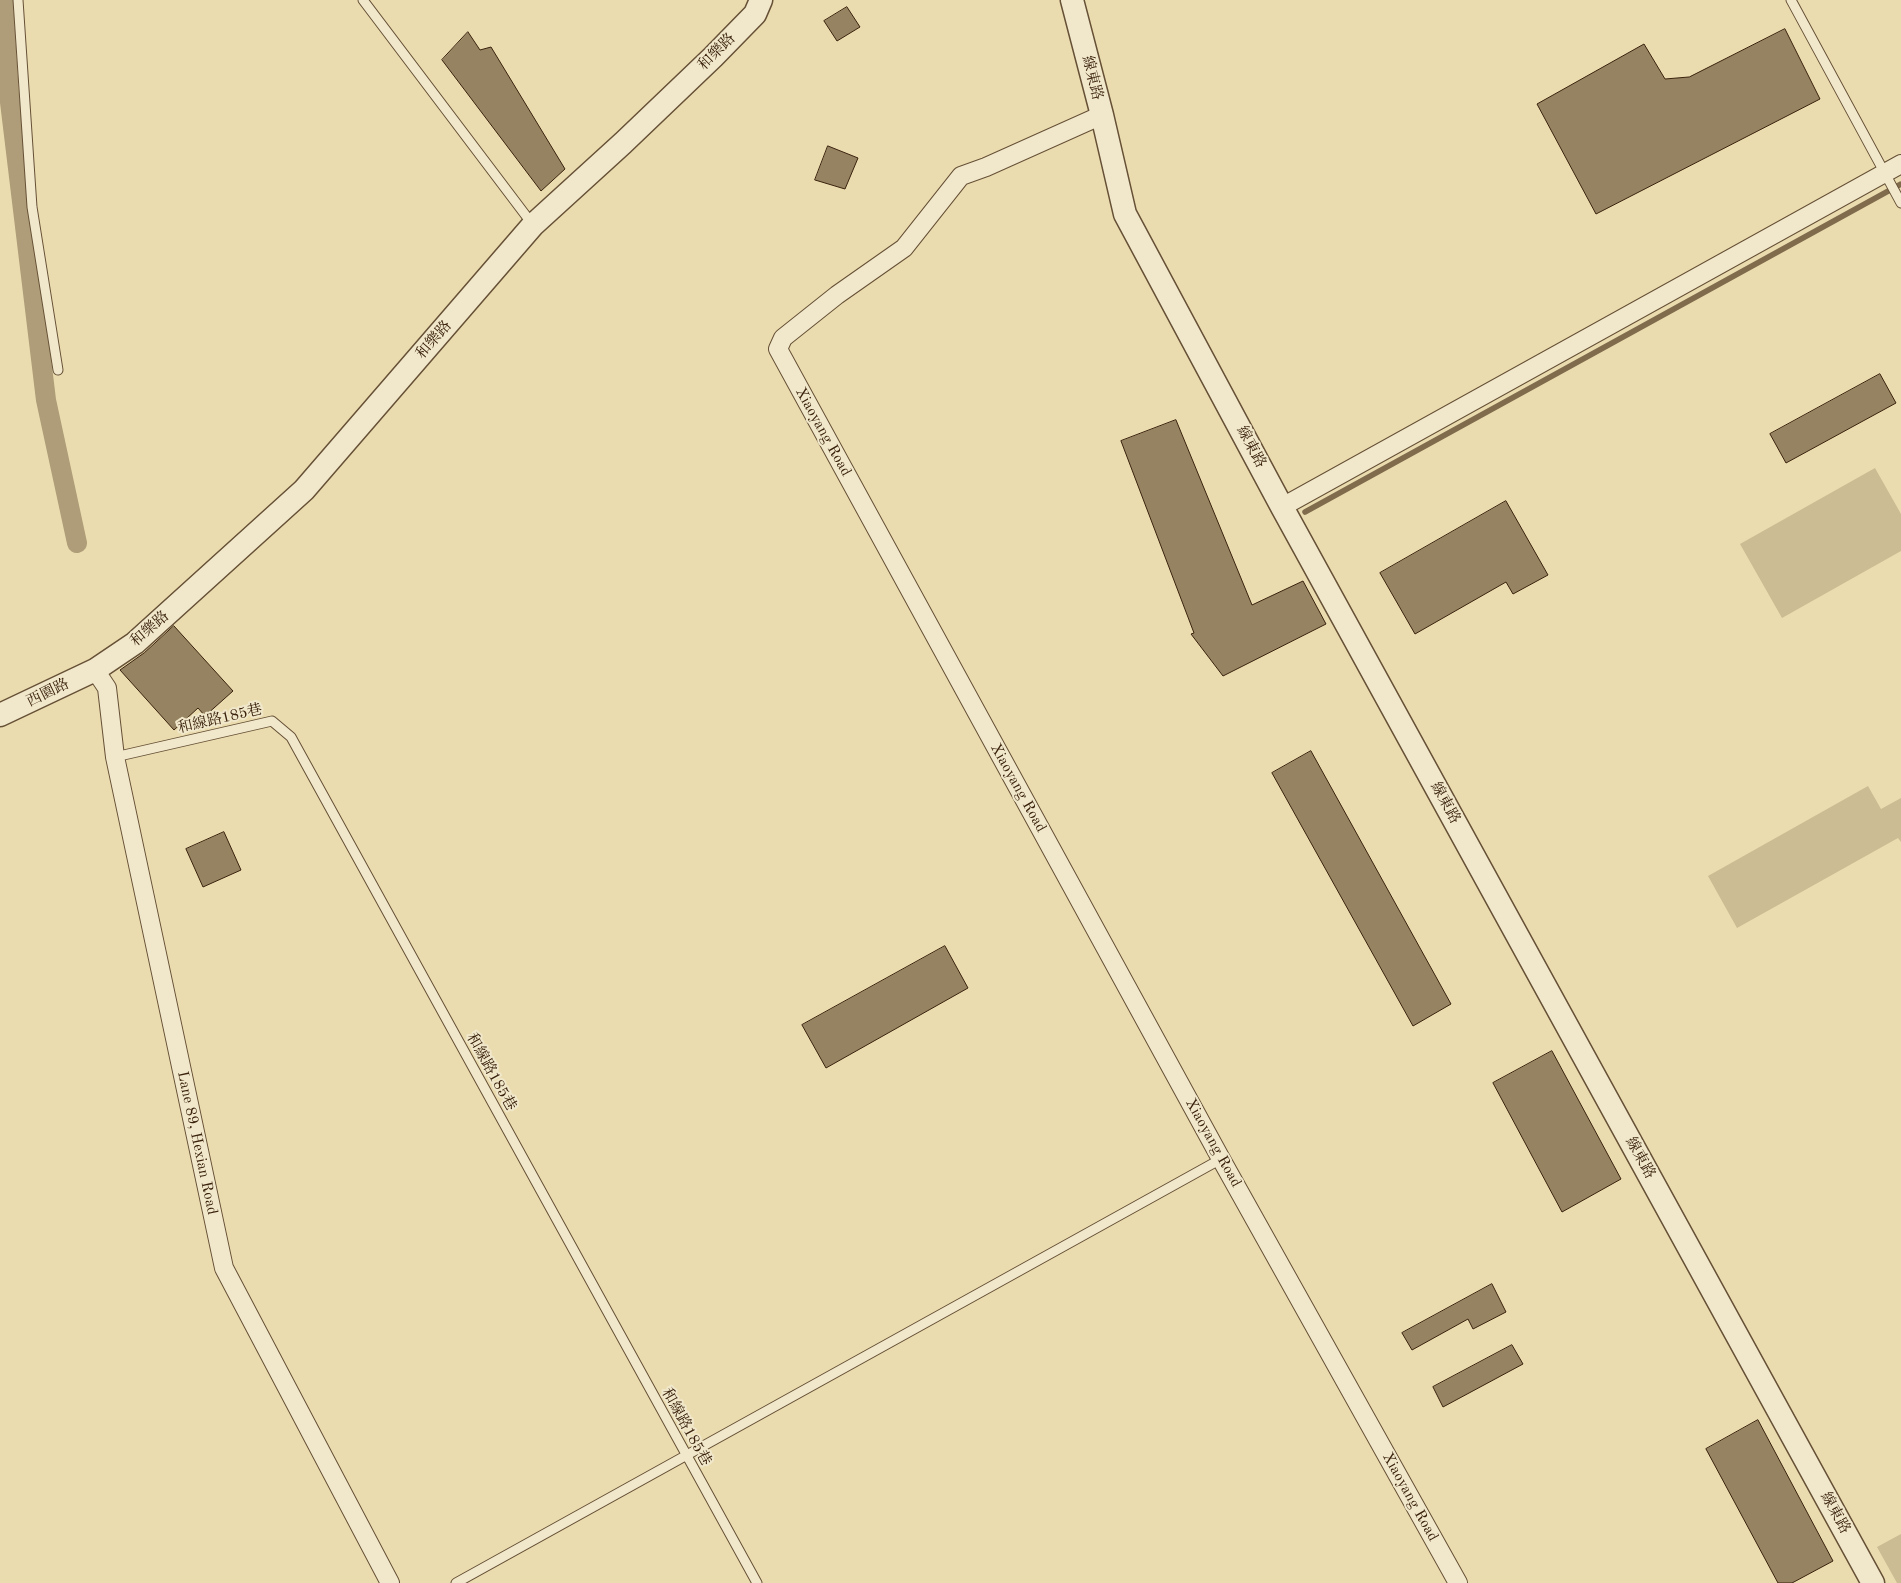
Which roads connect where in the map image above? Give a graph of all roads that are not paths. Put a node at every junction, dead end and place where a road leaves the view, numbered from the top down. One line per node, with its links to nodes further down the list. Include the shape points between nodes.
1 (18, 0): 11 (lane, via 32,207)
2 (362, 0): 10 (lane)
3 (761, 0): 10 (street, 和樂路, via 755,14 713,57)
4 (1072, 0): 6 (street, 線東路)
5 (1791, 0): 8 (lane)
6 (1102, 115): 12 (street, 線東路, via 1125,214); 16 (street, Xiaoyang Road, via 961,176 904,248 783,338 778,350)
7 (1901, 164): 8 (street)
8 (1885, 173): 9 (lane); 12 (street)
9 (1901, 203)
10 (533, 225): 13 (street, 和樂路, via 304,490 135,643)
11 (58, 370)
12 (1282, 507): 22 (street, 線東路)
13 (95, 670): 14 (street, 西園路); 15 (street, Lane 89, Hexian Road, via 106,688)
14 (0, 715)
15 (115, 757): 17 (lane, 和線路185巷, via 272,721 291,738); 18 (street, Lane 89, Hexian Road, via 224,1268)
16 (1222, 1158): 17 (lane); 21 (street, Xiaoyang Road)
17 (685, 1454): 19 (lane); 20 (lane, 和線路185巷)
18 (390, 1583)
19 (456, 1583)
20 (757, 1583)
21 (1458, 1583)
22 (1873, 1583)

